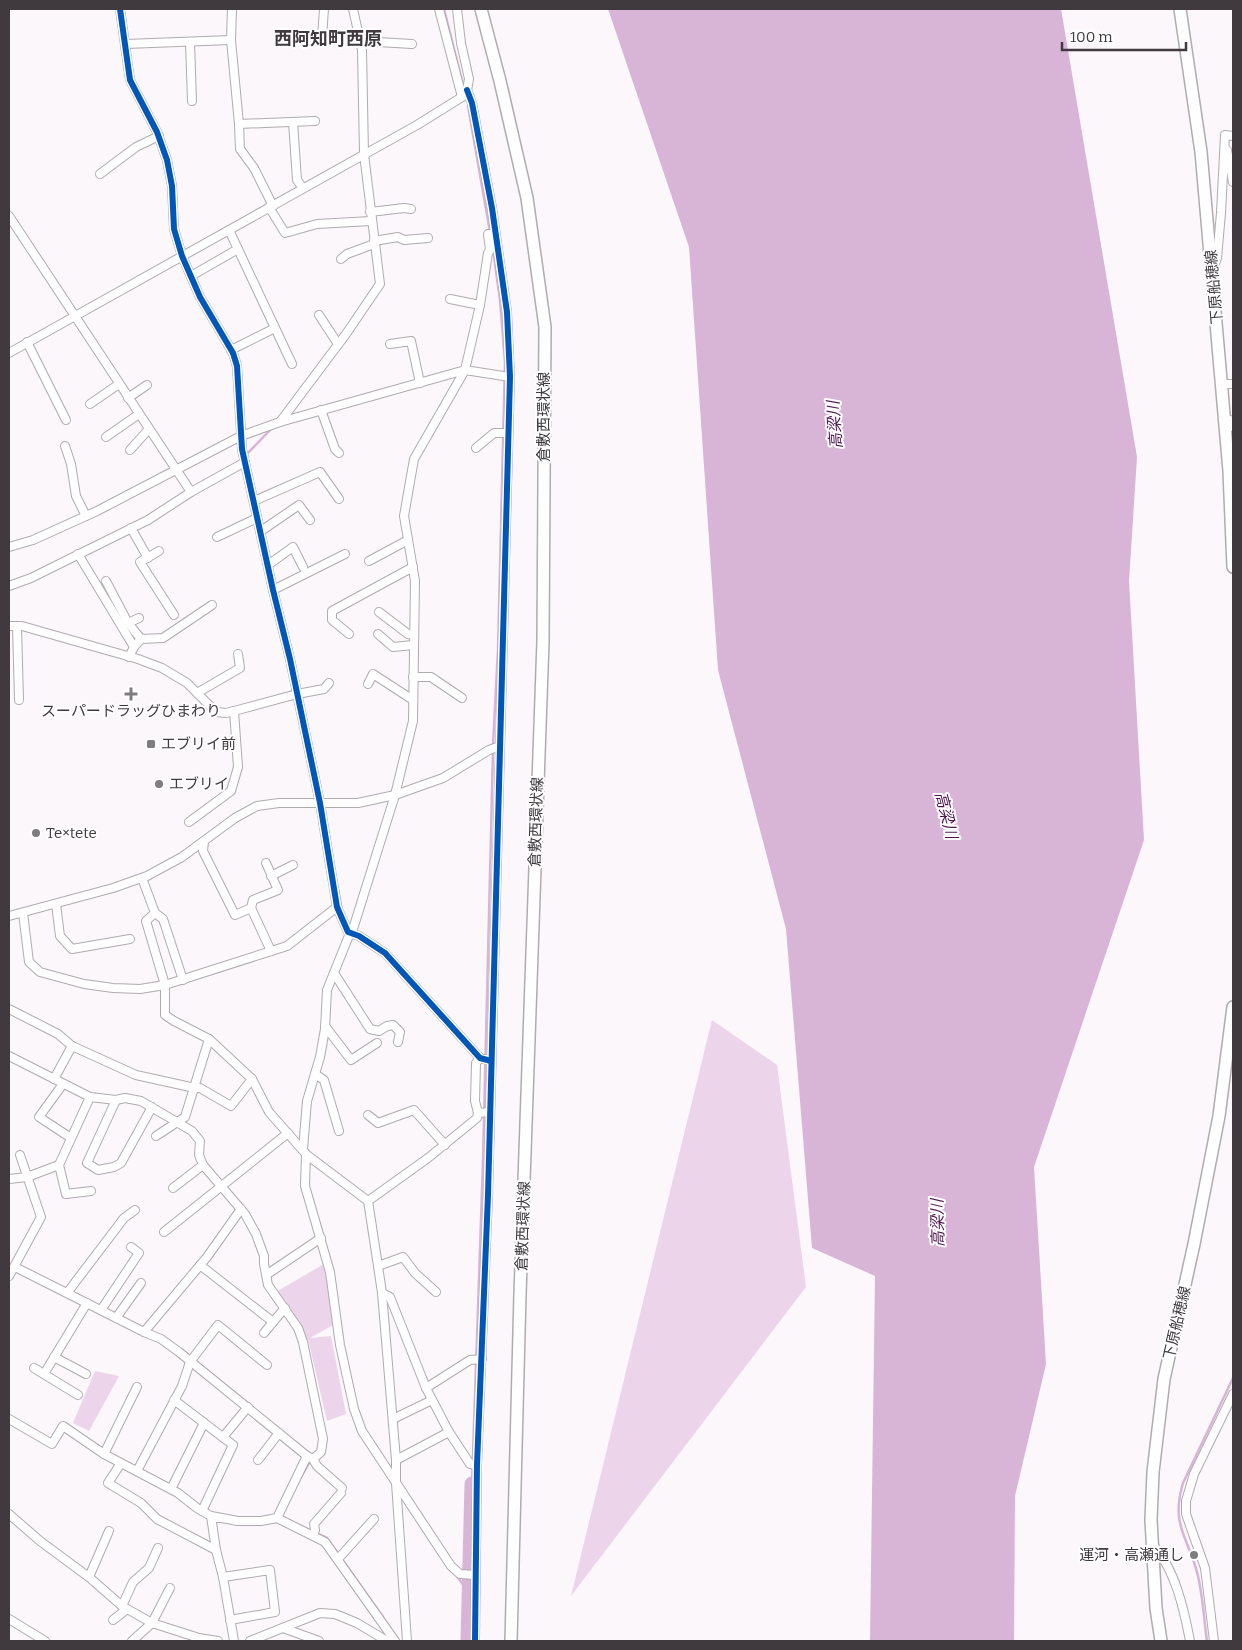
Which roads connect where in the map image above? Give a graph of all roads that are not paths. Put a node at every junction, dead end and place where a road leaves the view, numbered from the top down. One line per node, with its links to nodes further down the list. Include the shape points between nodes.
1 (120, 9): 13 (street)
2 (232, 9): 10 (street)
3 (324, 9): 9 (street)
4 (353, 9): 12 (street)
5 (439, 9): 15 (street)
6 (457, 9): 15 (street, via 469,76)
7 (481, 9): 262 (main road, 倉敷西環状線, via 527,198 545,327 543,641)
8 (1180, 9): 38 (main road, 下原船穂線, via 1201,152)
9 (322, 37)
10 (232, 40): 11 (street); 19 (street)
11 (190, 42): 13 (street); 16 (street)
12 (360, 42): 14 (street); 22 (street)
13 (126, 44): 20 (street, via 130,80)
14 (412, 44)
15 (464, 93): 22 (street, via 417,125); 32 (street, via 472,103)
16 (192, 101)
17 (316, 120): 18 (street)
18 (293, 122): 19 (street); 25 (street, via 297,180)
19 (239, 124): 26 (street, via 240,149 254,168)
20 (159, 136): 23 (street, via 136,147); 36 (street, via 172,186 174,229)
21 (1229, 136): 24 (street); 38 (street, via 1217,258)
22 (364, 154): 25 (street); 28 (street)
23 (100, 174)
24 (1233, 182)
25 (303, 188): 26 (street)
26 (271, 206): 30 (street, via 285,233 317,224); 31 (street)
27 (412, 209): 28 (street)
28 (370, 212): 30 (street)
29 (9, 216): 43 (street)
30 (371, 221): 34 (street)
31 (229, 230): 35 (street); 36 (street)
32 (493, 234): 41 (street, via 488,234 490,250); 52 (street, via 507,312)
33 (428, 238): 34 (street, via 404,240 398,237)
34 (374, 243): 37 (street); 46 (street, via 380,284)
35 (238, 249): 39 (street); 44 (street)
36 (182, 256): 39 (street); 43 (street)
37 (341, 259)
38 (1212, 272): 55 (main road, 下原船穂線)
39 (191, 276): 48 (street)
40 (450, 299): 41 (street)
41 (480, 305): 51 (street)
42 (319, 315): 46 (street)
43 (75, 316): 45 (street); 54 (street)
44 (275, 328): 48 (street); 50 (street)
45 (27, 342): 49 (street); 63 (street)
46 (338, 344): 64 (street)
47 (390, 344): 53 (street, via 411,341)
48 (232, 350): 68 (street)
49 (9, 353)
50 (292, 364)
51 (464, 370): 52 (street); 53 (street); 86 (street, via 414,459 404,516)
52 (506, 376): 67 (street)
53 (420, 383): 60 (street)
54 (119, 384): 58 (street); 59 (street)
55 (1221, 384): 56 (street); 62 (main road, 下原船穂線)
56 (1233, 384)
57 (147, 385): 58 (street)
58 (128, 398): 61 (street)
59 (90, 404)
60 (321, 410): 64 (street); 73 (street)
61 (139, 414): 66 (street); 69 (street)
62 (1224, 418): 65 (street, via 1230,420); 76 (main road, 下原船穂線)
63 (66, 420)
64 (280, 422): 68 (street)
65 (1233, 427)
66 (149, 429): 72 (street); 75 (street)
67 (505, 433): 71 (street, via 494,433); 124 (street)
68 (241, 436): 74 (street); 75 (street)
69 (106, 437)
70 (65, 446): 80 (street, via 76,496)
71 (476, 448)
72 (130, 450)
73 (339, 453)
74 (245, 462): 77 (street); 79 (street)
75 (176, 470): 77 (street); 80 (street)
76 (1231, 472): 96 (main road, 下原船穂線)
77 (191, 492): 83 (street)
78 (340, 499): 79 (street, via 320,472)
79 (255, 501): 81 (street)
80 (86, 516): 87 (street)
81 (257, 518): 84 (street); 85 (street)
82 (310, 520): 84 (street, via 299,505)
83 (131, 528): 89 (street); 91 (street)
84 (261, 531): 93 (street)
85 (217, 537)
86 (408, 540): 92 (street); 95 (street)
87 (9, 547)
88 (159, 551): 91 (street)
89 (78, 554): 98 (street); 112 (street)
90 (345, 554): 99 (street)
91 (148, 558): 102 (street, via 140,562)
92 (369, 561)
93 (268, 565): 94 (street, via 292,547); 99 (street)
94 (303, 567)
95 (413, 567): 107 (street, via 332,611 332,620); 109 (street)
96 (1233, 567)
97 (106, 581): 104 (street)
98 (9, 586)
99 (275, 589): 119 (street)
100 (212, 605): 110 (street, via 163,638)
101 (379, 612): 109 (street)
102 (174, 615)
103 (139, 618): 104 (street)
104 (128, 623): 110 (street)
105 (9, 626): 106 (street)
106 (18, 626): 114 (street); 121 (street)
107 (349, 634)
108 (378, 634): 111 (street, via 393,647)
109 (413, 636): 111 (street)
110 (140, 639): 112 (street)
111 (413, 645): 115 (street)
112 (134, 647): 114 (street)
113 (238, 654): 118 (street, via 240,668)
114 (129, 657): 118 (street, via 162,668)
115 (413, 677): 120 (street, via 431,677); 122 (street)
116 (329, 683): 119 (street, via 324,689)
117 (368, 684): 122 (street, via 374,674)
118 (197, 693): 123 (street, via 216,712)
119 (299, 693): 123 (street); 126 (street)
120 (462, 698)
121 (19, 700)
122 (413, 700): 125 (street, via 413,721)
123 (234, 711): 127 (street, via 238,767 231,792)
124 (496, 747): 125 (street, via 443,778); 153 (street)
125 (395, 795): 126 (street, via 358,803); 139 (street)
126 (322, 803): 128 (street, via 258,806); 134 (street)
127 (189, 822)
128 (204, 841): 132 (street); 135 (street, via 203,851 235,914)
129 (266, 863): 131 (street)
130 (293, 865): 131 (street)
131 (271, 876): 135 (street, via 278,890 253,900)
132 (142, 878): 133 (street); 137 (street)
133 (56, 904): 136 (street); 140 (street, via 60,936 72,949)
134 (337, 907): 139 (street); 141 (street, via 287,946)
135 (251, 908): 141 (street)
136 (23, 913): 138 (street); 144 (street, via 30,962 40,972 113,988 140,989)
137 (155, 913): 143 (street, via 164,920); 144 (street, via 146,921)
138 (9, 916)
139 (350, 933): 142 (street); 153 (street, via 385,953)
140 (130, 939)
141 (270, 952): 143 (street)
142 (335, 974): 147 (street, via 328,990); 149 (street, via 370,1029 378,1031 393,1025 400,1032)
143 (183, 980): 144 (street)
144 (165, 985): 148 (street, via 165,1015)
145 (1233, 1008): 237 (main road, 下原船穂線, via 1219,1116 1164,1380 1153,1472)
146 (9, 1009): 151 (street, via 58,1034)
147 (327, 1029): 150 (street, via 351,1060); 154 (street)
148 (209, 1039): 156 (street); 158 (street)
149 (398, 1042)
150 (376, 1043)
151 (72, 1046): 155 (street); 158 (street, via 136,1075)
152 (9, 1056): 155 (street)
153 (486, 1060): 162 (street); 162 (street, via 476,1063 475,1101)
154 (318, 1075): 165 (street, via 324,1080); 170 (street, via 306,1101)
155 (54, 1079): 157 (street)
156 (252, 1079): 158 (street, via 231,1106); 166 (street, via 269,1112)
157 (63, 1084): 159 (street); 168 (street, via 39,1117)
158 (195, 1088): 164 (street, via 185,1117)
159 (90, 1097): 160 (street); 168 (street)
160 (116, 1100): 161 (street, via 141,1100); 161 (street, via 87,1163 98,1170 121,1163)
161 (152, 1108): 164 (street)
162 (484, 1112): 169 (street); 202 (street)
163 (368, 1115): 169 (street, via 378,1123 414,1110)
164 (178, 1122): 167 (street); 173 (street, via 200,1141)
165 (340, 1131)
166 (288, 1133): 170 (street); 176 (street)
167 (156, 1136)
168 (71, 1138): 172 (street)
169 (445, 1145): 179 (street)
170 (305, 1152): 179 (street); 183 (street, via 305,1186)
171 (20, 1156): 174 (street)
172 (59, 1165): 174 (street); 178 (street, via 66,1194)
173 (203, 1165): 176 (street); 177 (street)
174 (27, 1177): 175 (street); 187 (street, via 41,1217)
175 (9, 1179)
176 (222, 1187): 180 (street); 182 (street)
177 (173, 1188)
178 (92, 1191)
179 (368, 1201): 186 (street)
180 (241, 1209): 185 (street); 188 (street, via 256,1234 264,1256)
181 (135, 1210): 192 (street, via 124,1218)
182 (164, 1232)
183 (319, 1240): 188 (street); 228 (street, via 330,1272 340,1344 358,1421)
184 (131, 1247): 196 (street, via 140,1253)
185 (200, 1265): 198 (street); 199 (street)
186 (378, 1266): 191 (street, via 403,1256 415,1273); 193 (street)
187 (15, 1267): 189 (street); 192 (street)
188 (266, 1275): 195 (street, via 268,1284)
189 (9, 1276)
190 (140, 1283): 197 (street)
191 (436, 1292)
192 (67, 1293): 194 (street)
193 (382, 1293): 209 (street, via 390,1297); 216 (street)
194 (87, 1304): 196 (street); 201 (street)
195 (285, 1308): 198 (street); 222 (street, via 303,1342 323,1439 321,1452)
196 (100, 1310): 197 (street)
197 (116, 1318): 199 (street)
198 (273, 1322): 200 (street)
199 (144, 1332): 203 (street, via 161,1339)
200 (264, 1333)
201 (54, 1357): 206 (street); 207 (street)
202 (479, 1359): 209 (street, via 470,1360); 226 (street)
203 (190, 1362): 204 (street, via 218,1325); 212 (street); 214 (street)
204 (267, 1365)
205 (34, 1368): 206 (street)
206 (44, 1374): 211 (street)
207 (86, 1374)
208 (137, 1387): 221 (street)
209 (426, 1388): 213 (street)
210 (1233, 1394): 265 (street, via 1194,1474 1186,1501 1186,1514 1205,1568)
211 (78, 1395)
212 (174, 1400): 217 (street); 227 (street)
213 (432, 1400): 216 (street); 218 (street)
214 (248, 1407): 219 (street); 220 (street)
215 (9, 1419): 221 (street, via 52,1444 63,1426)
216 (393, 1419): 224 (street)
217 (204, 1423): 220 (street); 229 (street)
218 (449, 1432): 224 (street); 226 (street)
219 (279, 1433): 222 (street); 223 (street)
220 (223, 1437): 230 (street, via 233,1446)
221 (104, 1454): 225 (street)
222 (310, 1458): 233 (street); 236 (street, via 342,1491 314,1524)
223 (258, 1460)
224 (396, 1460): 228 (street)
225 (121, 1462): 227 (street); 239 (street, via 108,1483 141,1503 157,1519)
226 (474, 1465): 241 (street)
227 (137, 1471): 229 (street)
228 (396, 1483): 241 (street, via 451,1566 460,1574); 260 (street)
229 (171, 1489): 230 (street)
230 (202, 1510): 232 (street)
231 (9, 1514): 242 (street, via 40,1542)
232 (211, 1516): 233 (street, via 238,1521); 239 (street)
233 (277, 1518): 236 (street)
234 (374, 1519): 240 (street)
235 (110, 1531): 242 (street)
236 (314, 1532): 240 (street)
237 (1153, 1545): 263 (main road, 下原船穂線); 264 (street, via 1174,1580)
238 (158, 1548): 245 (street, via 149,1568 133,1582)
239 (216, 1550): 243 (street)
240 (340, 1556): 259 (street)
241 (471, 1575): 261 (street)
242 (89, 1577): 245 (street)
243 (224, 1577): 248 (street); 248 (street, via 270,1570 275,1612)
244 (170, 1588): 249 (street)
245 (125, 1608): 247 (street); 249 (street)
246 (9, 1619): 252 (street)
247 (113, 1620)
248 (230, 1620): 255 (street)
249 (152, 1623): 251 (street); 253 (street)
250 (284, 1628): 256 (street); 257 (street); 258 (street, via 320,1613 335,1614)
251 (206, 1640): 254 (street)
252 (45, 1641)
253 (132, 1641)
254 (218, 1641)
255 (234, 1641)
256 (254, 1641)
257 (319, 1641)
258 (387, 1641)
259 (395, 1641)
260 (407, 1641)
261 (475, 1641)
262 (511, 1641)
263 (1161, 1641)
264 (1190, 1641)
265 (1214, 1641)

